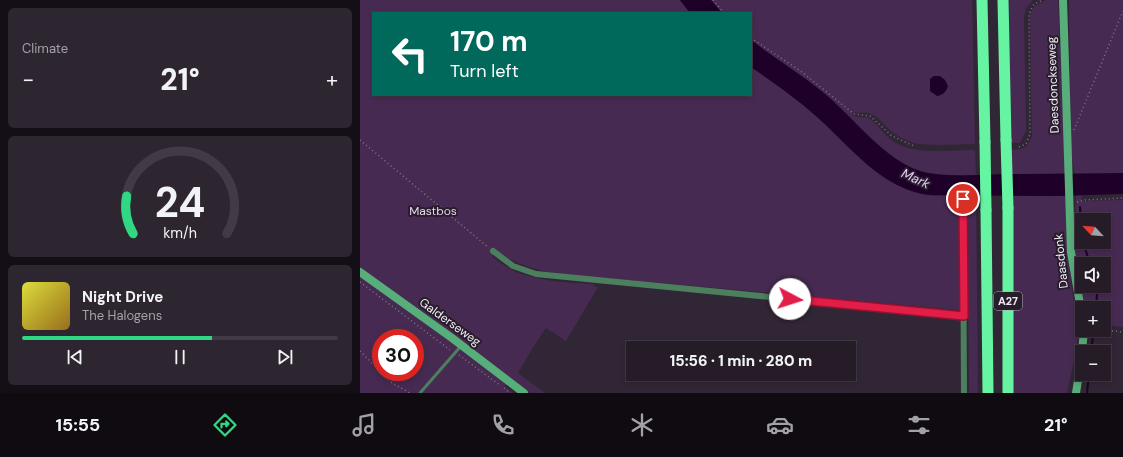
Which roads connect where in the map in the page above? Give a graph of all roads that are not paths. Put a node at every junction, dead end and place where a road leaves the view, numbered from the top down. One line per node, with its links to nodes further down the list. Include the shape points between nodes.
1 (982, 0): 15 (highway, A27, bridge)
2 (1003, 0): 16 (highway, A27, bridge, via 1008,208)
3 (1063, 0): 5 (street, Daesdonckseweg)
4 (963, 199): 9 (street)
5 (1069, 203): 8 (street, Daasdonk, via 1071,252)
6 (493, 251): 9 (street, via 513,266 536,274)
7 (360, 272): 10 (street, Galderseweg)
8 (1079, 301)
9 (964, 316): 14 (street)
10 (462, 346): 12 (lane); 13 (street, Galderseweg)
11 (1078, 381): 17 (street)
12 (420, 393)
13 (524, 393)
14 (964, 393)
15 (988, 393)
16 (1008, 393)
17 (1076, 393)

